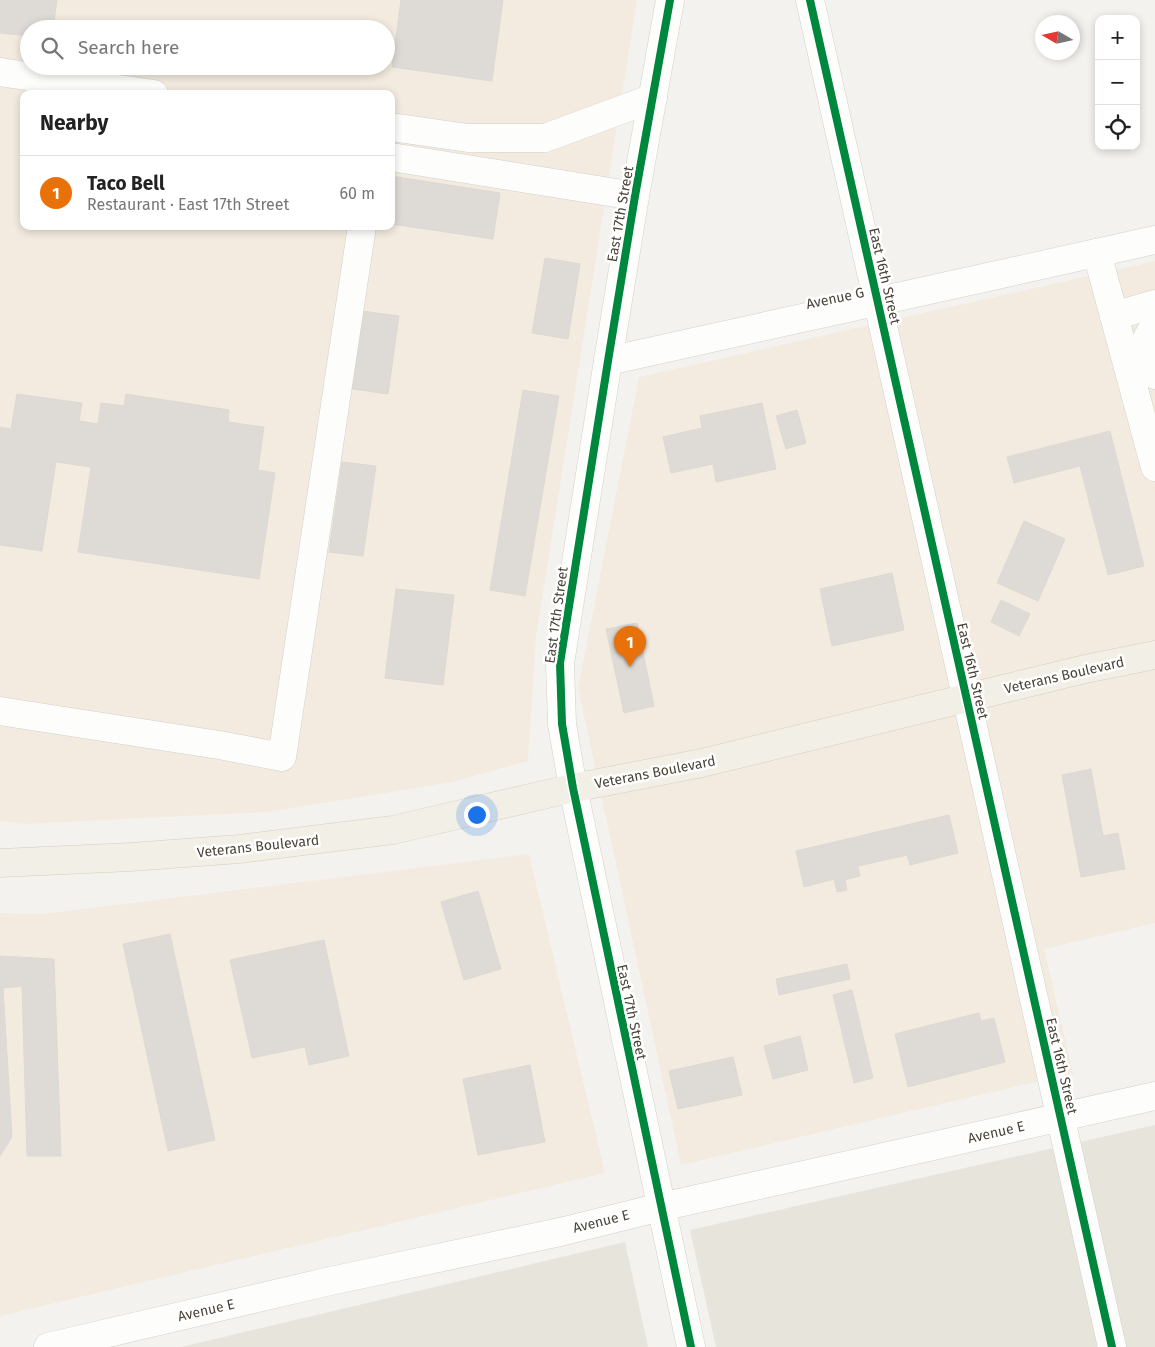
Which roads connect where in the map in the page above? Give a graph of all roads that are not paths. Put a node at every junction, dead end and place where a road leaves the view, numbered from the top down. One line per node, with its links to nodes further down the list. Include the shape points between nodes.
1 (670, 0): 7 (street, East 17th Street)
2 (810, 0): 14 (street, East 16th Street)
3 (0, 72): 4 (street)
4 (20, 75)
5 (21, 75): 6 (street)
6 (126, 90)
7 (653, 98): 8 (street, via 545,138 468,138); 10 (street, East 17th Street)
8 (395, 128)
9 (395, 158): 10 (street)
10 (635, 196): 18 (street, East 17th Street)
11 (361, 230): 23 (street, via 282,757)
12 (1155, 240): 13 (street, Avenue G)
13 (1097, 253): 14 (street, Avenue G); 16 (street)
14 (878, 302): 18 (street, Avenue G); 22 (street, East 16th Street)
15 (1155, 304): 16 (street)
16 (1114, 316): 20 (street)
17 (1155, 325): 19 (street, via 1147,338)
18 (608, 361): 24 (street, East 17th Street, via 560,663 562,724)
19 (1155, 375)
20 (1155, 467)
21 (1155, 655): 22 (main road, Veterans Boulevard)
22 (967, 699): 24 (main road, Veterans Boulevard, via 702,763); 27 (street, East 16th Street)
23 (0, 711)
24 (572, 788): 25 (main road, Veterans Boulevard, via 393,830 239,849); 28 (street, East 17th Street)
25 (0, 863)
26 (1155, 1096): 27 (street, Avenue E)
27 (1060, 1117): 28 (street, Avenue E); 31 (street, East 16th Street)
28 (661, 1206): 29 (street, Avenue E, via 560,1232); 30 (street, East 17th Street)
29 (48, 1347)
30 (692, 1347)
31 (1112, 1347)

